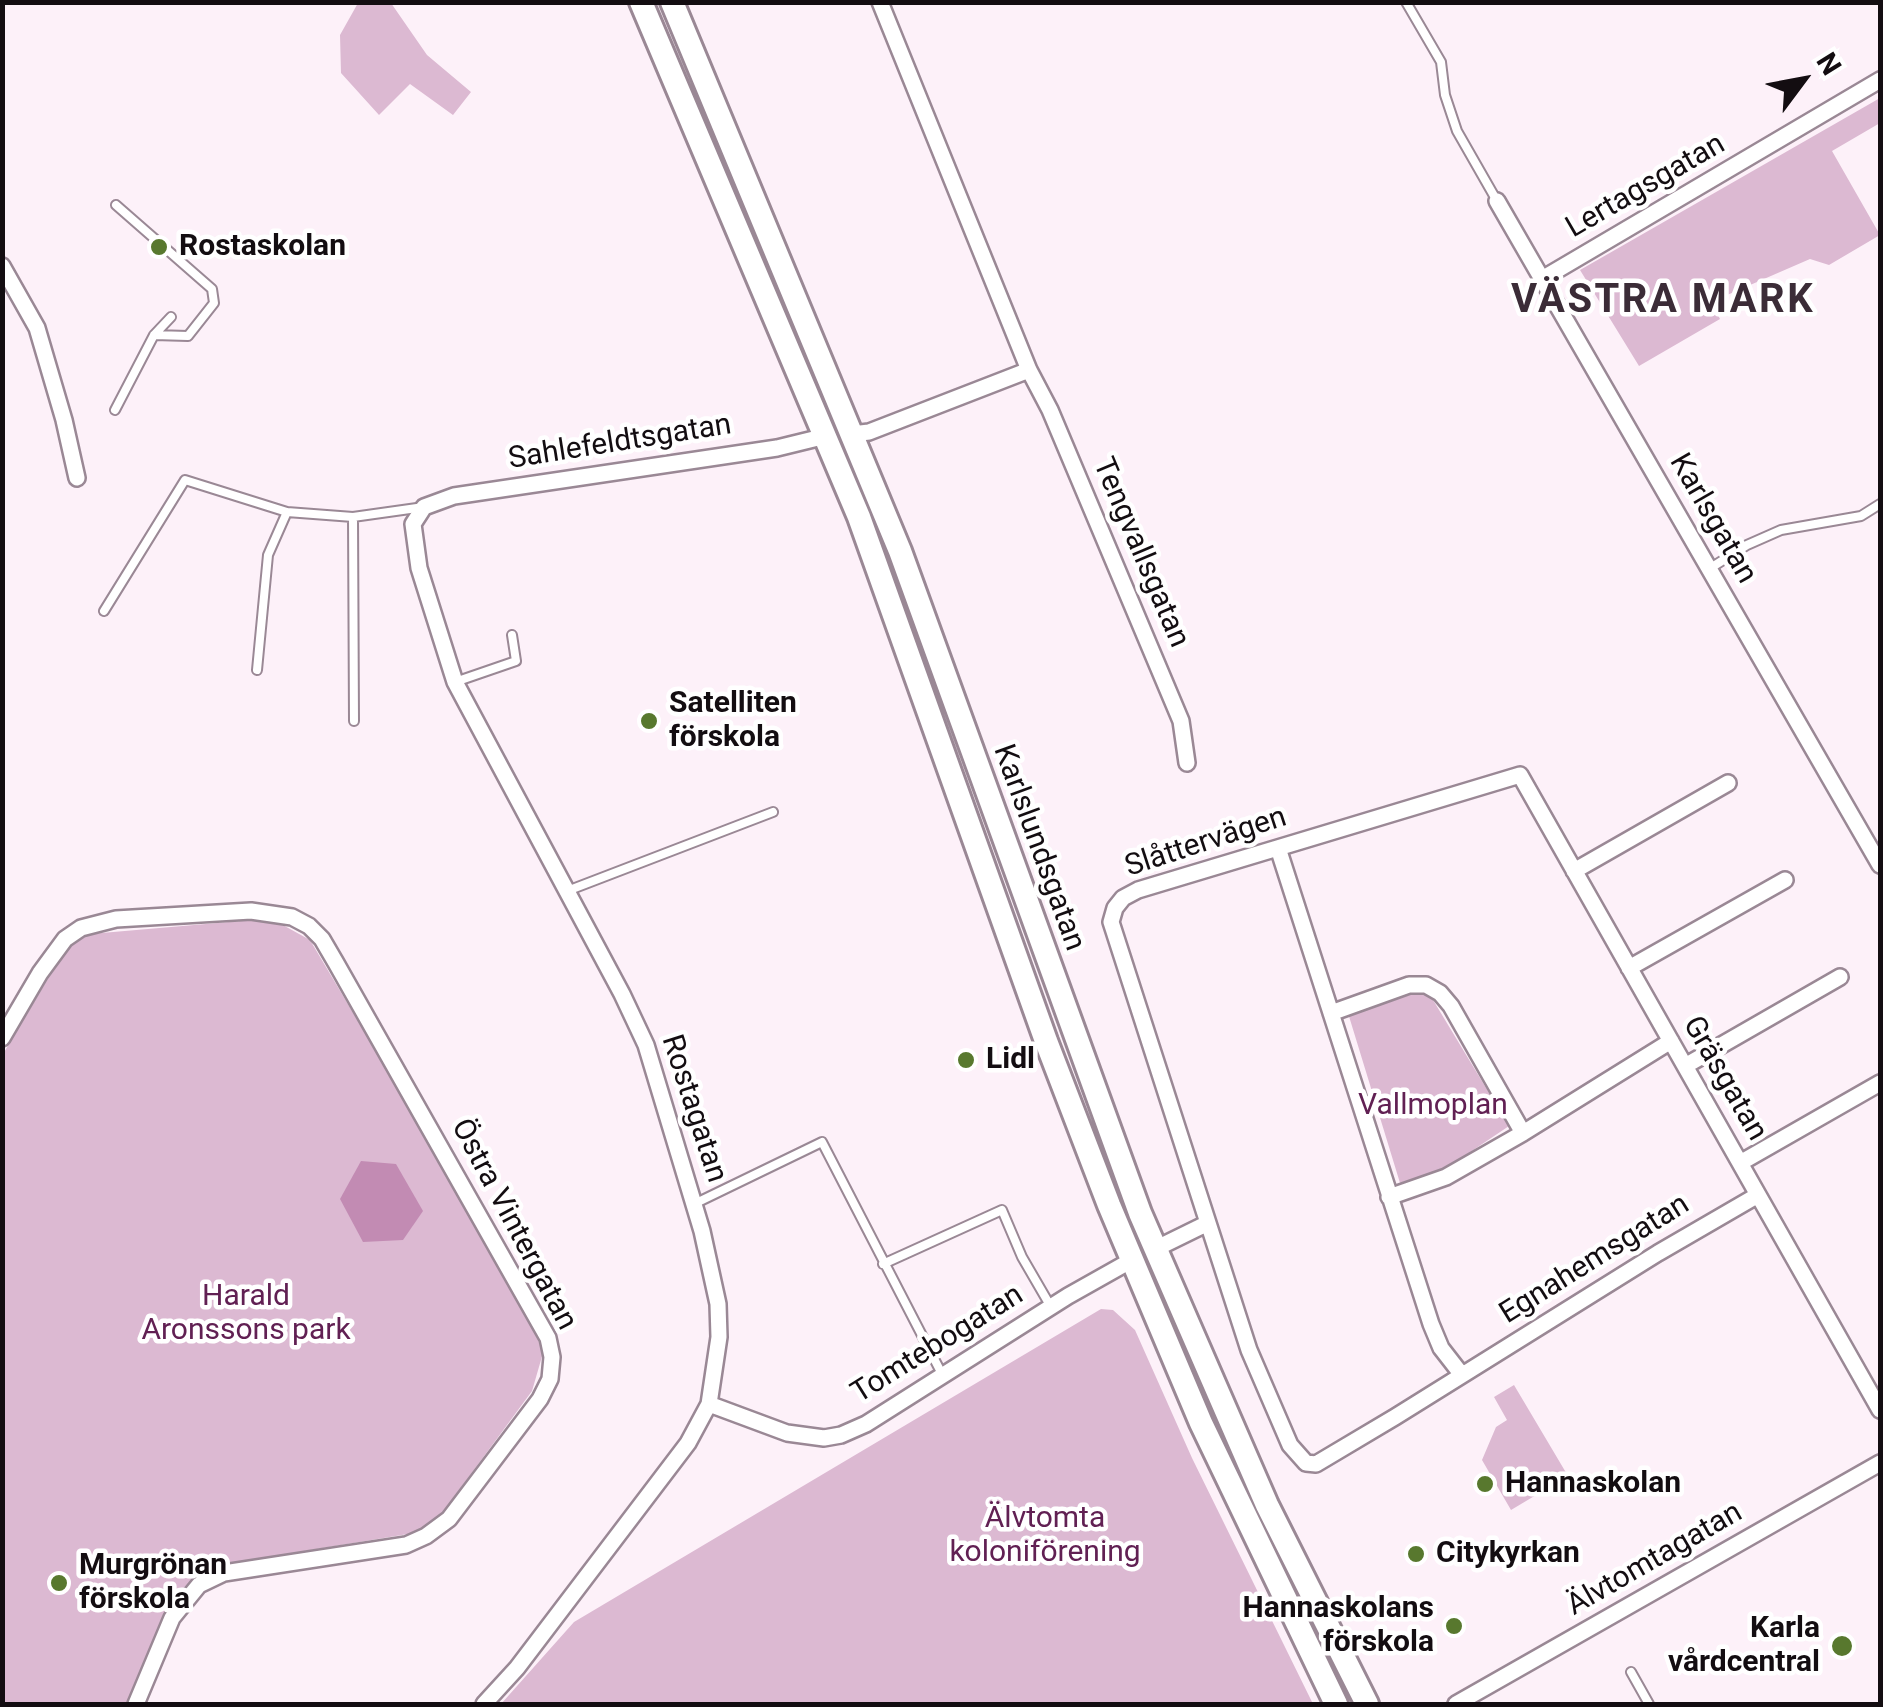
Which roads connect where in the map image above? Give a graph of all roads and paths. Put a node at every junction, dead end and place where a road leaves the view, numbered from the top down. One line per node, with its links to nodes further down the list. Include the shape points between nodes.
1 (640, 2): 15 (main road, Karlslundsgatan)
2 (672, 2): 14 (main road, Karlslundsgatan)
3 (880, 2): 12 (street, Tengvallsgatan)
4 (1406, 2): 6 (lane, via 1441,62 1457,131)
5 (1880, 80): 9 (street, Lertagsgatan)
6 (1497, 201): 9 (street, Karlsgatan)
7 (116, 205): 11 (lane, via 212,289 214,303 188,336)
8 (2, 266): 16 (street, via 36,328)
9 (1542, 280): 21 (street, Karlsgatan)
10 (170, 317): 11 (lane)
11 (154, 335): 13 (lane)
12 (1029, 370): 14 (street); 27 (street, Tengvallsgatan, via 1181,721)
13 (115, 410)
14 (852, 434): 15 (main road); 49 (main road, Karlslundsgatan)
15 (826, 436): 18 (street, Sahlefeldtsgatan, via 454,496); 50 (main road, Karlslundsgatan)
16 (76, 478)
17 (1880, 504): 21 (lane, via 1860,516 1781,530)
18 (424, 507): 20 (lane); 25 (street, Rostagatan, via 416,515 413,542)
19 (288, 512): 20 (lane); 22 (lane, via 185,480); 24 (lane, via 268,555)
20 (353, 517): 26 (lane)
21 (1709, 569): 32 (street, Karlsgatan)
22 (104, 611)
23 (512, 635): 25 (lane, via 516,661)
24 (257, 670)
25 (455, 682): 35 (street, Rostagatan)
26 (354, 721)
27 (1187, 762)
28 (1520, 775): 31 (street, Slåttervägen); 33 (street, Gräsgatan)
29 (1728, 782): 33 (street)
30 (774, 812): 35 (lane)
31 (1278, 848): 38 (street); 48 (street, Slåttervägen, via 1138,890 1114,908 1111,922)
32 (1880, 865)
33 (1574, 871): 36 (street, Gräsgatan)
34 (1784, 880): 36 (street)
35 (567, 891): 47 (street, Rostagatan, via 646,1045)
36 (1629, 968): 40 (street, Gräsgatan)
37 (1840, 977): 41 (street)
38 (1331, 1012): 43 (street, via 1410,986 1440,993); 46 (street)
39 (2, 1038): 59 (street, Östra Vintergatan, via 40,973 81,928 251,911 309,926 336,962 548,1338 552,1357 540,1399 449,1519 406,1545 224,1573 198,1585 172,1618)
40 (1670, 1041): 41 (street, Gräsgatan); 43 (street)
41 (1685, 1066): 44 (street, Gräsgatan)
42 (1880, 1083): 44 (street)
43 (1523, 1132): 46 (street, via 1446,1178)
44 (1740, 1163): 45 (street, Gräsgatan)
45 (1758, 1195): 53 (street, Egnahemsgatan); 56 (street, Gräsgatan)
46 (1390, 1198): 53 (street, via 1430,1324)
47 (694, 1204): 51 (lane, via 822,1142); 55 (street, Rostagatan, via 718,1304)
48 (1208, 1224): 49 (street); 53 (street, Slåttervägen, via 1273,1410 1306,1463 1316,1464)
49 (1155, 1249): 50 (main road); 62 (main road, Karlslundsgatan, via 1266,1505)
50 (1132, 1260): 52 (street, Tomtebogatan); 61 (main road, Karlslundsgatan)
51 (883, 1264): 52 (lane, via 1002,1210); 54 (lane)
52 (1051, 1307): 54 (street, Tomtebogatan)
53 (1462, 1375)
54 (943, 1376): 55 (street, Tomtebogatan, via 866,1424 824,1438 786,1433)
55 (709, 1404): 60 (street, Rostagatan, via 667,1473)
56 (1880, 1410)
57 (1880, 1464): 63 (street, Älvtomtagatan)
58 (1631, 1672): 64 (lane)
59 (136, 1704)
60 (484, 1704)
61 (1336, 1704)
62 (1367, 1704)
63 (1456, 1704)
64 (1649, 1704)

